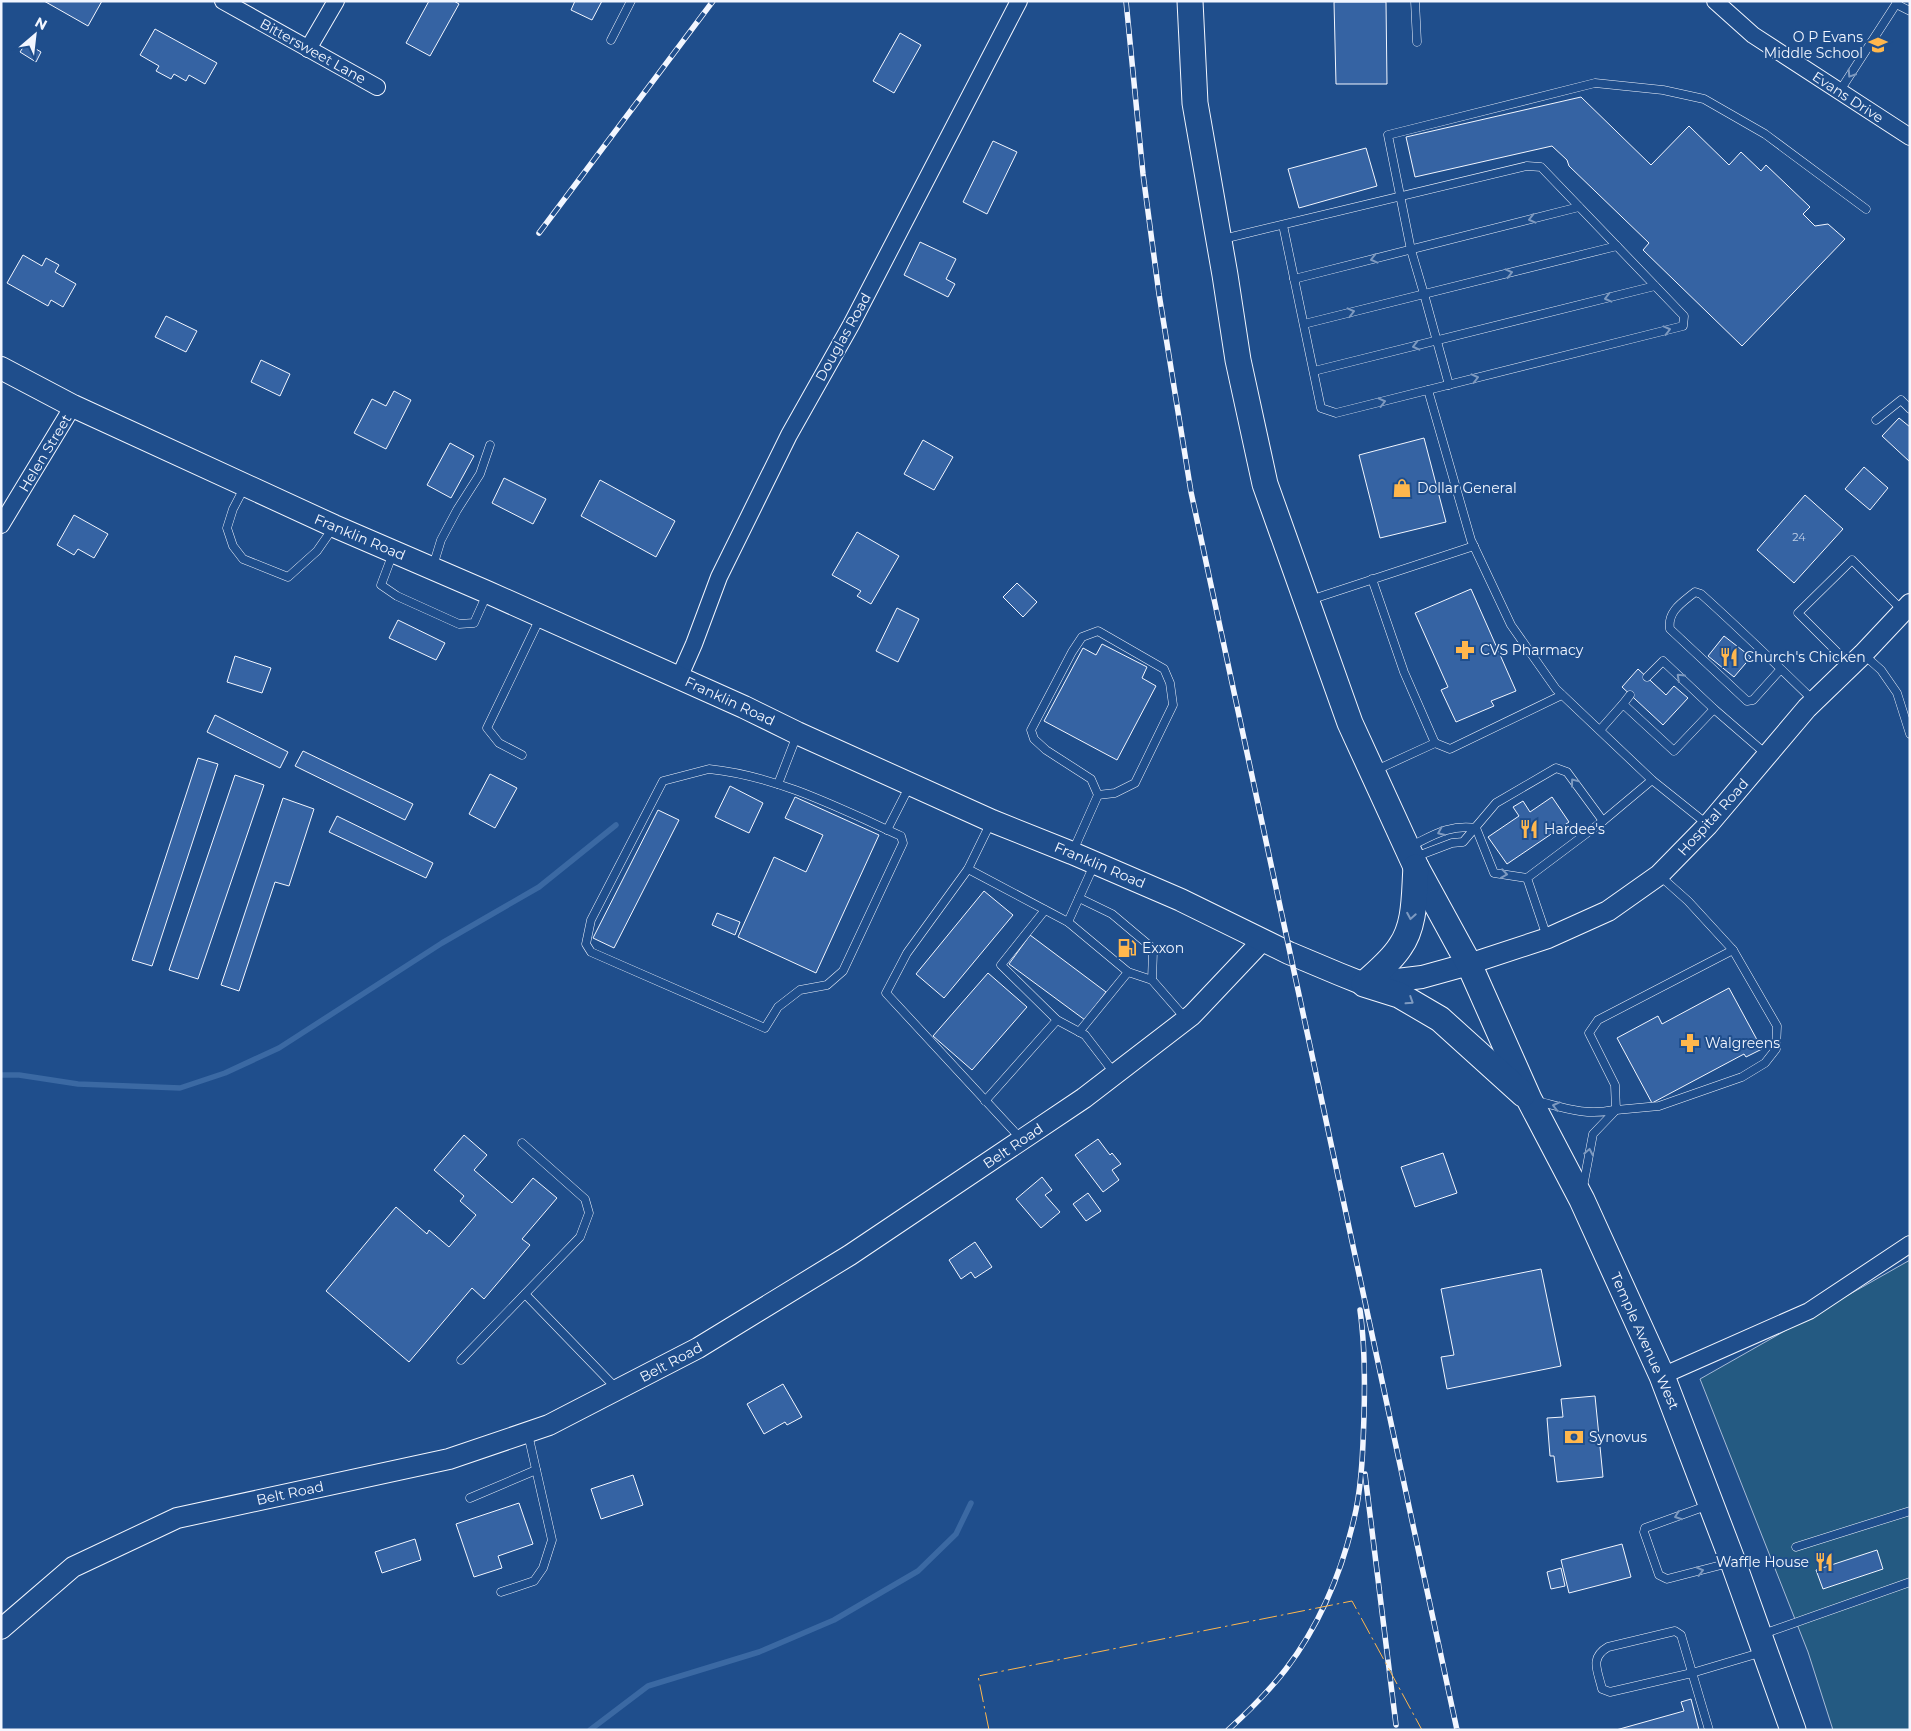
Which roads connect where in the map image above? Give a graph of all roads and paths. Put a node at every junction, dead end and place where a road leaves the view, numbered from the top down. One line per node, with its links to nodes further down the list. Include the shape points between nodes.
1 (223, 1): 12 (street, Bittersweet Lane)
2 (336, 1): 12 (street)
3 (631, 1): 10 (lane)
4 (1018, 1): 50 (street, Douglas Road, via 851,325 789,435 719,577)
5 (1190, 1): 20 (main road, Temple Avenue West, via 1195,102)
6 (1415, 1): 11 (lane)
7 (1715, 1): 14 (street, Evans Drive, via 1753,35)
8 (1897, 3): 9 (lane); 14 (lane, one-way to 14)
9 (1910, 11)
10 (611, 40)
11 (1417, 42)
12 (308, 49): 13 (street, Bittersweet Lane)
13 (377, 87)
14 (1839, 92): 15 (street, Evans Drive)
15 (1908, 132)
16 (1400, 197): 17 (lane, via 1527,166 1540,167); 18 (lane, via 1388,135 1595,83 1663,90 1704,100 1765,134); 19 (lane); 22 (lane)
17 (1579, 207): 21 (lane); 22 (lane, one-way to 22)
18 (1866, 208)
19 (1283, 225): 20 (lane); 23 (lane)
20 (1218, 240): 44 (main road, Temple Avenue West, via 1238,360 1265,484)
21 (1617, 246): 24 (lane); 25 (lane, one-way to 21)
22 (1410, 250): 23 (lane, one-way to 23); 25 (lane)
23 (1294, 279): 26 (lane)
24 (1655, 286): 27 (lane, one-way to 27); 30 (lane, one-way to 24, via 1683,326 1684,316)
25 (1424, 294): 26 (lane, one-way to 25); 27 (lane)
26 (1304, 324): 29 (lane)
27 (1436, 341): 29 (lane, one-way to 29); 30 (lane)
28 (1, 368): 32 (main road, Franklin Road)
29 (1314, 372): 31 (lane, one-way to 31, via 1322,408 1336,414)
30 (1449, 385): 31 (lane)
31 (1428, 390): 39 (lane)
32 (73, 406): 36 (main road, Franklin Road); 37 (street, Helen Street)
33 (1910, 409): 34 (lane, via 1901,400)
34 (1876, 420)
35 (490, 445): 41 (lane, via 480,474 441,540)
36 (245, 486): 38 (main road, Franklin Road); 38 (lane, via 227,528 233,546 244,559 288,577 316,551)
37 (1, 525)
38 (334, 526): 40 (main road, Franklin Road)
39 (1474, 546): 42 (lane); 51 (lane, via 1511,625)
40 (394, 551): 41 (main road, Franklin Road); 43 (lane, via 381,585 397,596 458,624 474,623)
41 (432, 568): 43 (main road, Franklin Road)
42 (1372, 579): 44 (lane); 59 (lane, via 1404,672)
43 (488, 592): 46 (main road, Franklin Road)
44 (1307, 601): 62 (main road, Temple Avenue West, via 1350,723)
45 (1906, 608): 47 (street, Hospital Road); 47 (lane, via 1852,560 1798,613)
46 (541, 616): 50 (main road, Franklin Road); 60 (lane, via 487,728 499,743)
47 (1857, 660): 53 (street, Hospital Road); 58 (lane, via 1882,670 1897,693)
48 (1781, 669): 48 (lane, via 1700,594 1695,592 1670,617 1670,629 1747,700 1753,700); 53 (lane)
49 (1647, 677): 55 (lane, one-way to 49, via 1663,661)
50 (679, 678): 57 (main road, Franklin Road)
51 (1562, 695): 56 (lane); 59 (lane, via 1450,748)
52 (1630, 695): 54 (lane)
53 (1814, 701): 61 (street, Hospital Road)
54 (1622, 704): 55 (lane, via 1674,751); 56 (lane)
55 (1714, 709): 61 (lane)
56 (1600, 730): 63 (lane)
57 (797, 733): 64 (lane); 65 (main road, Franklin Road)
58 (1910, 734)
59 (1435, 743): 62 (lane)
60 (522, 755)
61 (1767, 756): 69 (street, Hospital Road)
62 (1373, 772): 73 (main road, Temple Avenue West)
63 (1652, 780): 68 (lane); 69 (lane)
64 (778, 784): 71 (lane); 71 (lane, via 709,769 663,781 591,920 586,944 591,952 765,1028 778,1007 800,990 828,985 843,971 903,844 901,836)
65 (911, 784): 67 (main road, Franklin Road); 71 (lane)
66 (1098, 795): 66 (lane, via 1115,793 1135,783 1173,706 1164,669 1098,632 1082,637 1031,730 1034,739 1046,750 1091,779); 72 (lane)
67 (992, 820): 72 (main road, Franklin Road); 75 (lane)
68 (1603, 821): 70 (lane, one-way to 70, via 1567,772 1556,768 1496,803); 77 (lane)
69 (1708, 825): 76 (street, Hospital Road)
70 (1476, 828): 73 (lane, via 1463,842); 73 (lane, one-way to 73, via 1450,828); 77 (lane, one-way to 77, via 1494,873)
71 (887, 830)
72 (1072, 853): 74 (main road, Franklin Road)
73 (1412, 858): 84 (main road, Temple Avenue West); 87 (main road, one-way to 87, via 1412,914 1408,934 1391,959)
74 (1095, 863): 78 (lane); 82 (main road, Franklin Road)
75 (968, 869): 79 (lane); 93 (lane, via 907,953 886,993)
76 (1659, 875): 81 (street, Hospital Road, via 1608,911); 83 (lane)
77 (1528, 878): 81 (lane)
78 (1079, 898): 80 (lane); 86 (lane, via 1106,911 1150,946 1153,951)
79 (1045, 910): 80 (lane); 88 (lane, via 1001,965)
80 (1068, 922): 85 (lane)
81 (1548, 938): 84 (street, Hospital Road)
82 (1263, 940): 87 (main road, Franklin Road); 89 (street, Belt Road)
83 (1733, 950): 94 (lane, via 1598,1020 1589,1033 1615,1085); 94 (lane, via 1777,1026 1776,1048 1765,1063 1742,1077 1659,1106)
84 (1469, 964): 87 (main road, via 1422,976); 92 (main road, Temple Avenue West)
85 (1128, 972): 86 (lane); 90 (lane)
86 (1152, 980): 89 (lane)
87 (1364, 984): 92 (main road, one-way to 92, via 1400,995 1440,1019)
88 (1057, 1020): 90 (lane); 93 (lane)
89 (1186, 1020): 91 (street, Belt Road)
90 (1079, 1032): 91 (lane)
91 (1116, 1074): 95 (street, Belt Road)
92 (1530, 1099): 94 (lane, one-way to 92, via 1597,1114); 97 (main road, Temple Avenue West)
93 (985, 1101): 95 (lane)
94 (1616, 1110): 97 (lane, one-way to 94, via 1593,1134)
95 (1022, 1140): 102 (street, Belt Road, via 850,1255 698,1348)
96 (522, 1143): 99 (lane, via 585,1199 590,1213 580,1237)
97 (1582, 1200): 101 (main road, Temple Avenue West)
98 (1909, 1245): 101 (street, via 1809,1311)
99 (525, 1294): 100 (lane); 102 (lane)
100 (461, 1360)
101 (1662, 1376): 106 (main road, Temple Avenue West)
102 (618, 1390): 103 (street, Belt Road, via 549,1425)
103 (528, 1432): 104 (lane); 112 (street, Belt Road, via 449,1459 177,1518 73,1568)
104 (536, 1470): 105 (lane); 111 (lane, via 552,1540 549,1552 534,1581)
105 (470, 1498)
106 (1710, 1504): 109 (main road, Temple Avenue West); 109 (lane, one-way to 109, via 1645,1528 1659,1575 1666,1579)
107 (1910, 1511): 108 (lane)
108 (1796, 1547)
109 (1733, 1562): 113 (main road, Temple Avenue West)
110 (1910, 1582): 113 (lane)
111 (501, 1592)
112 (1, 1629)
113 (1762, 1644): 114 (lane); 116 (main road, Temple Avenue West)
114 (1692, 1673): 114 (lane, via 1610,1692 1602,1689 1596,1659 1599,1652 1608,1647 1675,1631 1681,1635); 115 (lane)
115 (1709, 1730)
116 (1793, 1730)

